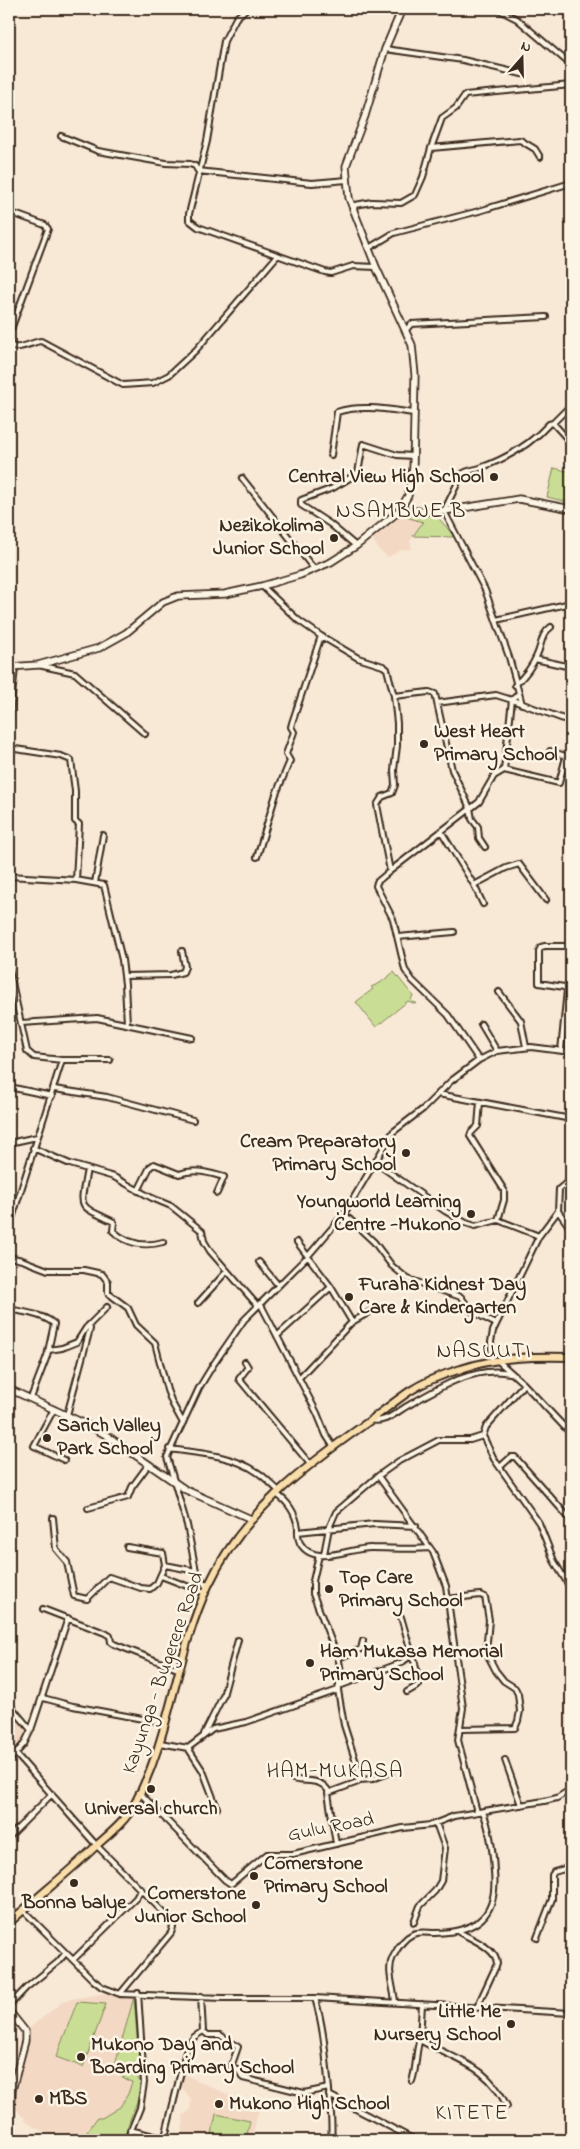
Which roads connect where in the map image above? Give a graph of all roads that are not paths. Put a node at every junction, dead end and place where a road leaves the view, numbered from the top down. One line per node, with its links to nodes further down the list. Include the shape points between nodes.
1 (246, 9): 11 (street, via 236,18 224,41 207,142)
2 (402, 9): 4 (street)
3 (497, 9): 5 (street, via 517,19)
4 (385, 49): 6 (street, via 463,60); 12 (street, via 346,166)
5 (571, 65)
6 (522, 74)
7 (571, 85): 9 (street, via 465,95 456,108 442,118)
8 (61, 136): 11 (street, via 98,151 190,164)
9 (430, 148): 10 (street, via 520,140); 14 (street, via 415,195 395,203 355,205)
10 (540, 156)
11 (198, 171): 12 (street, via 312,183); 17 (street, via 189,220 198,227)
12 (347, 180): 14 (street)
13 (571, 183): 16 (street, via 394,233)
14 (354, 211): 16 (street)
15 (9, 212): 17 (street, via 48,229 10,332 10,342 20,348 41,341 123,385 153,383 169,374 196,350)
16 (369, 248): 18 (street)
17 (278, 255): 18 (street, via 331,273 353,266)
18 (376, 267): 20 (street)
19 (546, 317): 20 (street, via 410,324)
20 (406, 330): 22 (street, via 412,345 415,375)
21 (571, 405): 23 (street)
22 (414, 413): 25 (street, via 376,409 337,412); 26 (street)
23 (552, 423): 24 (street); 30 (street, via 516,451 462,474)
24 (571, 443)
25 (331, 455)
26 (413, 456): 29 (street, via 408,496); 31 (street, via 397,455 363,444 358,473 301,500 301,505)
27 (242, 478): 32 (street)
28 (571, 509): 30 (street, via 519,499)
29 (400, 511): 30 (street); 31 (street)
30 (444, 511): 35 (street, via 485,590)
31 (356, 546): 32 (street)
32 (314, 569): 33 (street)
33 (262, 586): 37 (street, via 298,620); 39 (street, via 225,594 178,596 163,602 110,644)
34 (571, 603): 35 (street)
35 (496, 620): 42 (street)
36 (552, 627): 38 (street, via 545,632)
37 (321, 636): 44 (street, via 358,658 388,669); 59 (street, via 291,727 294,732 286,754 290,761 276,794)
38 (535, 659): 41 (street); 42 (street)
39 (38, 666): 40 (street); 50 (street, via 75,674)
40 (12, 667): 49 (street)
41 (571, 667)
42 (516, 685): 43 (street)
43 (518, 694): 45 (street); 47 (street)
44 (394, 696): 46 (street, via 432,692); 60 (street, via 395,785 392,793 382,797 377,805)
45 (512, 700): 46 (street, via 496,696); 47 (street); 54 (street)
46 (438, 704): 55 (street, via 452,770)
47 (522, 704): 48 (street)
48 (571, 721)
49 (9, 722)
50 (145, 734)
51 (9, 748): 62 (street, via 71,760 75,821 79,824)
52 (550, 752): 53 (street)
53 (569, 757): 54 (street, via 559,783)
54 (504, 770): 55 (street, via 494,776 482,798)
55 (470, 808): 56 (street); 58 (street)
56 (441, 831): 60 (street); 64 (street)
57 (103, 835): 63 (street)
58 (485, 847)
59 (257, 857)
60 (390, 871): 68 (street, via 376,886 393,919)
61 (9, 876): 62 (street)
62 (76, 880): 63 (street)
63 (95, 883): 72 (street, via 102,883 106,889)
64 (474, 885): 65 (street, via 504,867 519,864); 66 (street)
65 (546, 900)
66 (483, 904)
67 (454, 932): 68 (street)
68 (398, 937): 84 (street, via 405,970 448,1015)
69 (568, 946): 80 (street, via 545,946 539,951 538,982 567,990)
70 (182, 952): 72 (street, via 186,968 183,972)
71 (9, 969): 74 (street)
72 (125, 976): 75 (street)
73 (499, 992): 78 (street, via 521,1021)
74 (21, 1023): 75 (street, via 94,1018); 82 (street, via 30,1055)
75 (127, 1024): 77 (street)
76 (481, 1024): 79 (street)
77 (192, 1038)
78 (526, 1047): 79 (street); 80 (street)
79 (497, 1051): 84 (street)
80 (561, 1051): 81 (street)
81 (571, 1052): 85 (street)
82 (62, 1060): 83 (street); 88 (street)
83 (110, 1060)
84 (479, 1060): 89 (street)
85 (571, 1061)
86 (571, 1084): 92 (street)
87 (9, 1087): 90 (street)
88 (54, 1089): 90 (street); 93 (street, via 107,1098)
89 (438, 1094): 91 (street); 98 (street, via 393,1132)
90 (52, 1096): 95 (street)
91 (480, 1102): 92 (street); 105 (street, via 478,1126 470,1136 504,1190)
92 (570, 1119): 94 (street)
93 (193, 1120)
94 (571, 1132)
95 (37, 1137): 96 (street); 97 (street)
96 (9, 1144)
97 (33, 1148): 99 (street); 106 (street)
98 (376, 1162): 104 (street); 105 (street, via 466,1223 475,1226)
99 (87, 1169): 101 (street); 109 (street, via 82,1203 85,1208 114,1222 113,1231 140,1245)
100 (571, 1179): 103 (street, via 559,1189)
101 (138, 1191): 102 (street, via 154,1164 179,1174 198,1171 224,1177); 114 (street, via 171,1206 198,1227 207,1247)
102 (217, 1193)
103 (558, 1211): 107 (street); 108 (street)
104 (344, 1214): 111 (street); 123 (street, via 408,1279 461,1297 471,1311)
105 (498, 1220): 108 (street)
106 (9, 1228)
107 (571, 1229)
108 (539, 1236): 123 (street)
109 (163, 1242)
110 (297, 1242): 111 (street)
111 (308, 1256): 115 (street); 116 (street)
112 (9, 1257): 138 (street, via 48,1270 84,1270 102,1274 108,1282 108,1294 128,1308 136,1325 155,1343 172,1403)
113 (259, 1262): 115 (street)
114 (226, 1271): 117 (street); 118 (street)
115 (278, 1284): 118 (street)
116 (330, 1286): 122 (street); 125 (street)
117 (198, 1304)
118 (259, 1304): 125 (street); 138 (street, via 213,1365)
119 (107, 1307): 124 (street)
120 (377, 1308): 122 (street)
121 (9, 1309): 126 (street, via 44,1318 54,1324)
122 (352, 1322): 131 (street)
123 (496, 1324): 128 (street, via 491,1342)
124 (89, 1325): 126 (street, via 77,1342); 136 (street)
125 (277, 1336): 131 (street)
126 (49, 1350): 134 (street)
127 (571, 1357): 128 (main road, Kayunga - Bugerere Road, via 537,1356)
128 (494, 1361): 130 (street); 137 (main road, Kayunga - Bugerere Road, via 461,1368 411,1390)
129 (245, 1362): 145 (street, via 248,1367 239,1379)
130 (510, 1373): 132 (street); 137 (street, via 496,1370 465,1377 425,1395 387,1419)
131 (299, 1378): 141 (street)
132 (524, 1384): 139 (street); 140 (street, via 486,1427)
133 (9, 1389): 134 (street)
134 (31, 1398): 135 (street)
135 (54, 1409): 136 (street); 143 (street, via 34,1446)
136 (67, 1415): 144 (street, via 106,1435)
137 (371, 1420): 141 (main road, Kayunga - Bugerere Road)
138 (184, 1423): 142 (street)
139 (571, 1434)
140 (483, 1436): 146 (street); 147 (street, via 470,1440 439,1440)
141 (333, 1446): 145 (main road, Kayunga - Bugerere Road)
142 (170, 1450): 148 (street, via 168,1461); 149 (street, via 202,1453 238,1463 256,1472)
143 (64, 1460)
144 (149, 1464): 148 (street); 150 (street, via 128,1497)
145 (310, 1464): 149 (main road, Kayunga - Bugerere Road)
146 (500, 1467): 153 (street, via 515,1457); 164 (street, via 539,1523 554,1561)
147 (378, 1476): 154 (street); 155 (street, via 336,1512)
148 (176, 1483): 152 (street); 162 (street)
149 (277, 1492): 152 (main road, Kayunga - Bugerere Road); 156 (street, via 293,1512)
150 (88, 1508)
151 (53, 1518): 163 (street, via 56,1549 67,1562 74,1596 88,1599 109,1577 148,1590)
152 (250, 1519): 165 (main road, Kayunga - Bugerere Road, via 222,1559)
153 (571, 1520)
154 (416, 1526): 155 (street, via 374,1524); 158 (street)
155 (329, 1528): 156 (street); 159 (street)
156 (298, 1532): 160 (street, via 302,1546)
157 (127, 1547): 161 (street, via 163,1553)
158 (430, 1548): 159 (street, via 369,1548); 166 (street)
159 (324, 1554): 160 (street)
160 (319, 1555): 173 (street, via 313,1594)
161 (165, 1566): 162 (street); 163 (street)
162 (196, 1571): 165 (street)
163 (161, 1576): 165 (street)
164 (571, 1588)
165 (206, 1591): 174 (main road, Kayunga - Bugerere Road)
166 (448, 1599): 181 (street, via 463,1708); 181 (street, via 480,1595 485,1598 489,1620 486,1652 504,1681 515,1688 520,1711 515,1728)
167 (43, 1609): 169 (street)
168 (401, 1617): 172 (street)
169 (68, 1618): 174 (street, via 109,1634 114,1644); 177 (street)
170 (238, 1640): 182 (street, via 223,1696)
171 (363, 1641): 173 (street, via 360,1649)
172 (410, 1654): 175 (street, via 401,1663); 176 (street, via 419,1685)
173 (338, 1658): 175 (street, via 341,1672)
174 (180, 1670): 179 (main road, Kayunga - Bugerere Road)
175 (339, 1688): 182 (street); 190 (street, via 344,1725)
176 (407, 1692)
177 (43, 1698): 179 (street); 180 (street)
178 (9, 1704): 180 (street)
179 (164, 1723): 183 (main road, Kayunga - Bugerere Road)
180 (32, 1730): 185 (street)
181 (461, 1730): 197 (street, via 458,1740)
182 (204, 1734): 184 (street)
183 (160, 1743): 184 (street); 192 (main road, Kayunga - Bugerere Road)
184 (188, 1748): 196 (street, via 203,1771)
185 (16, 1754): 187 (street); 194 (street)
186 (505, 1760): 195 (street)
187 (9, 1761)
188 (292, 1771): 193 (street, via 293,1779 314,1781)
189 (391, 1772): 190 (street)
190 (360, 1780): 193 (street)
191 (571, 1789): 195 (street, Gulu Road, via 556,1798)
192 (139, 1792): 201 (street, Gulu Road, via 229,1883 235,1882 267,1854 294,1854); 202 (main road, Kayunga - Bugerere Road, via 133,1806)
193 (329, 1792): 201 (street)
194 (52, 1794): 200 (street); 202 (street)
195 (521, 1805): 198 (street, Gulu Road)
196 (217, 1808)
197 (477, 1812): 198 (street, Gulu Road); 199 (street, Gulu Road)
198 (483, 1812): 208 (street, via 490,1834 494,1892 486,1917)
199 (436, 1823): 201 (street, Gulu Road); 206 (street, via 445,1848 441,1881 420,1906)
200 (9, 1836)
201 (336, 1844)
202 (97, 1846): 204 (street); 205 (main road, Kayunga - Bugerere Road)
203 (571, 1867): 209 (street, via 552,1875 552,1899)
204 (141, 1889): 211 (street, via 136,1898); 213 (street, via 170,1919 173,1927 171,1934)
205 (23, 1910): 207 (main road, Kayunga - Bugerere Road); 210 (street)
206 (414, 1922)
207 (9, 1923)
208 (456, 1931): 216 (street, via 415,1933 408,1937 392,1958 390,1966); 219 (street, via 492,1952 497,1959)
209 (537, 1938)
210 (65, 1954): 211 (street); 218 (street)
211 (73, 1960): 213 (street, via 102,1987)
212 (138, 1993): 213 (street); 214 (street); 228 (street, via 144,2083 140,2108)
213 (120, 1994)
214 (201, 1996): 215 (street); 222 (street)
215 (315, 1998): 216 (street); 225 (street, via 326,2050)
216 (395, 2002): 217 (street)
217 (422, 2004): 219 (street); 223 (street)
218 (9, 2006)
219 (477, 2007): 221 (street)
220 (9, 2011): 229 (street, via 25,2031 12,2090)
221 (571, 2013)
222 (203, 2031): 225 (street, via 220,2035 238,2047 231,2067 246,2080 304,2093); 228 (street, via 187,2047 165,2137)
223 (420, 2038): 224 (street); 227 (street, via 484,2073 500,2090)
224 (412, 2081)
225 (329, 2088): 226 (street)
226 (330, 2096): 231 (street); 232 (street)
227 (507, 2106)
228 (130, 2130): 230 (street)
229 (10, 2140)
230 (127, 2140)
231 (330, 2140)
232 (415, 2140)

